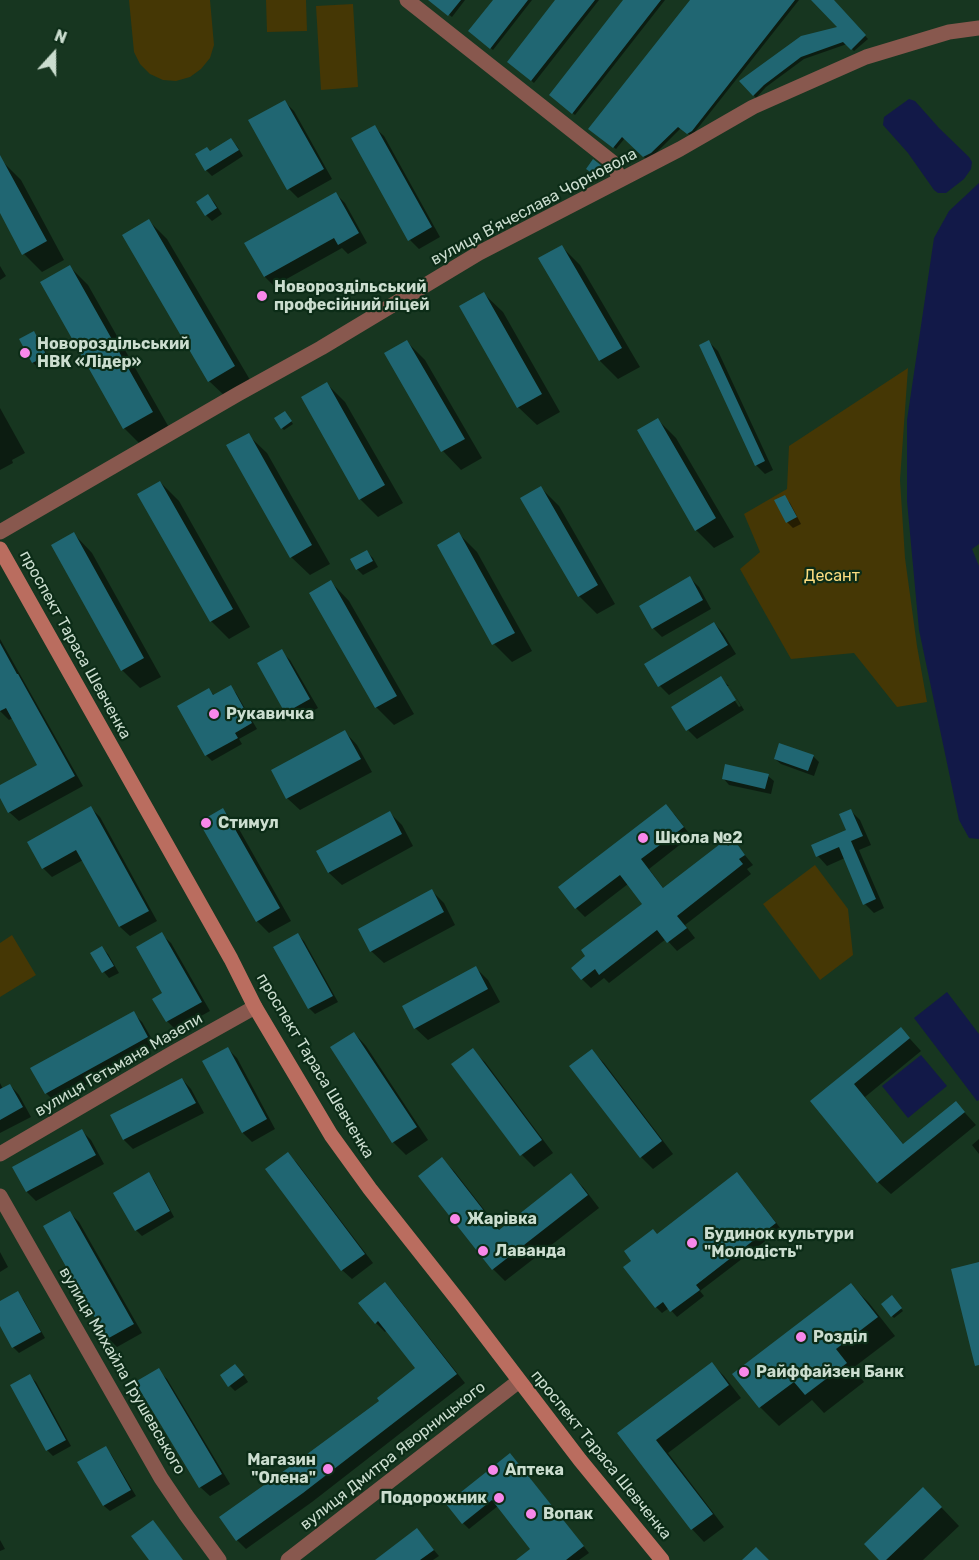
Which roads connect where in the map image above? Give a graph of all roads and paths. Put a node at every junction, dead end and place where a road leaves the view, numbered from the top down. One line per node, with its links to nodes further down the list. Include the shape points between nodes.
1 (407, 0): 3 (street, via 612,162)
2 (979, 28): 3 (street, вулиця Вʼячеслава Чорновола, via 949,32 866,57 753,107 680,150)
3 (620, 179): 4 (street, вулиця Вʼячеслава Чорновола, via 479,254)
4 (0, 531)
5 (0, 549): 6 (street, проспект Тараса Шевченка)
6 (255, 1007): 7 (street, вулиця Гетьмана Мазепи); 9 (street, проспект Тараса Шевченка, via 331,1135)
7 (0, 1154)
8 (0, 1196): 10 (street, вулиця Михайла Грушевського, via 161,1478)
9 (519, 1380): 11 (street, вулиця Дмитра Яворницького); 12 (street, проспект Тараса Шевченка)
10 (219, 1560)
11 (288, 1560)
12 (662, 1560)

